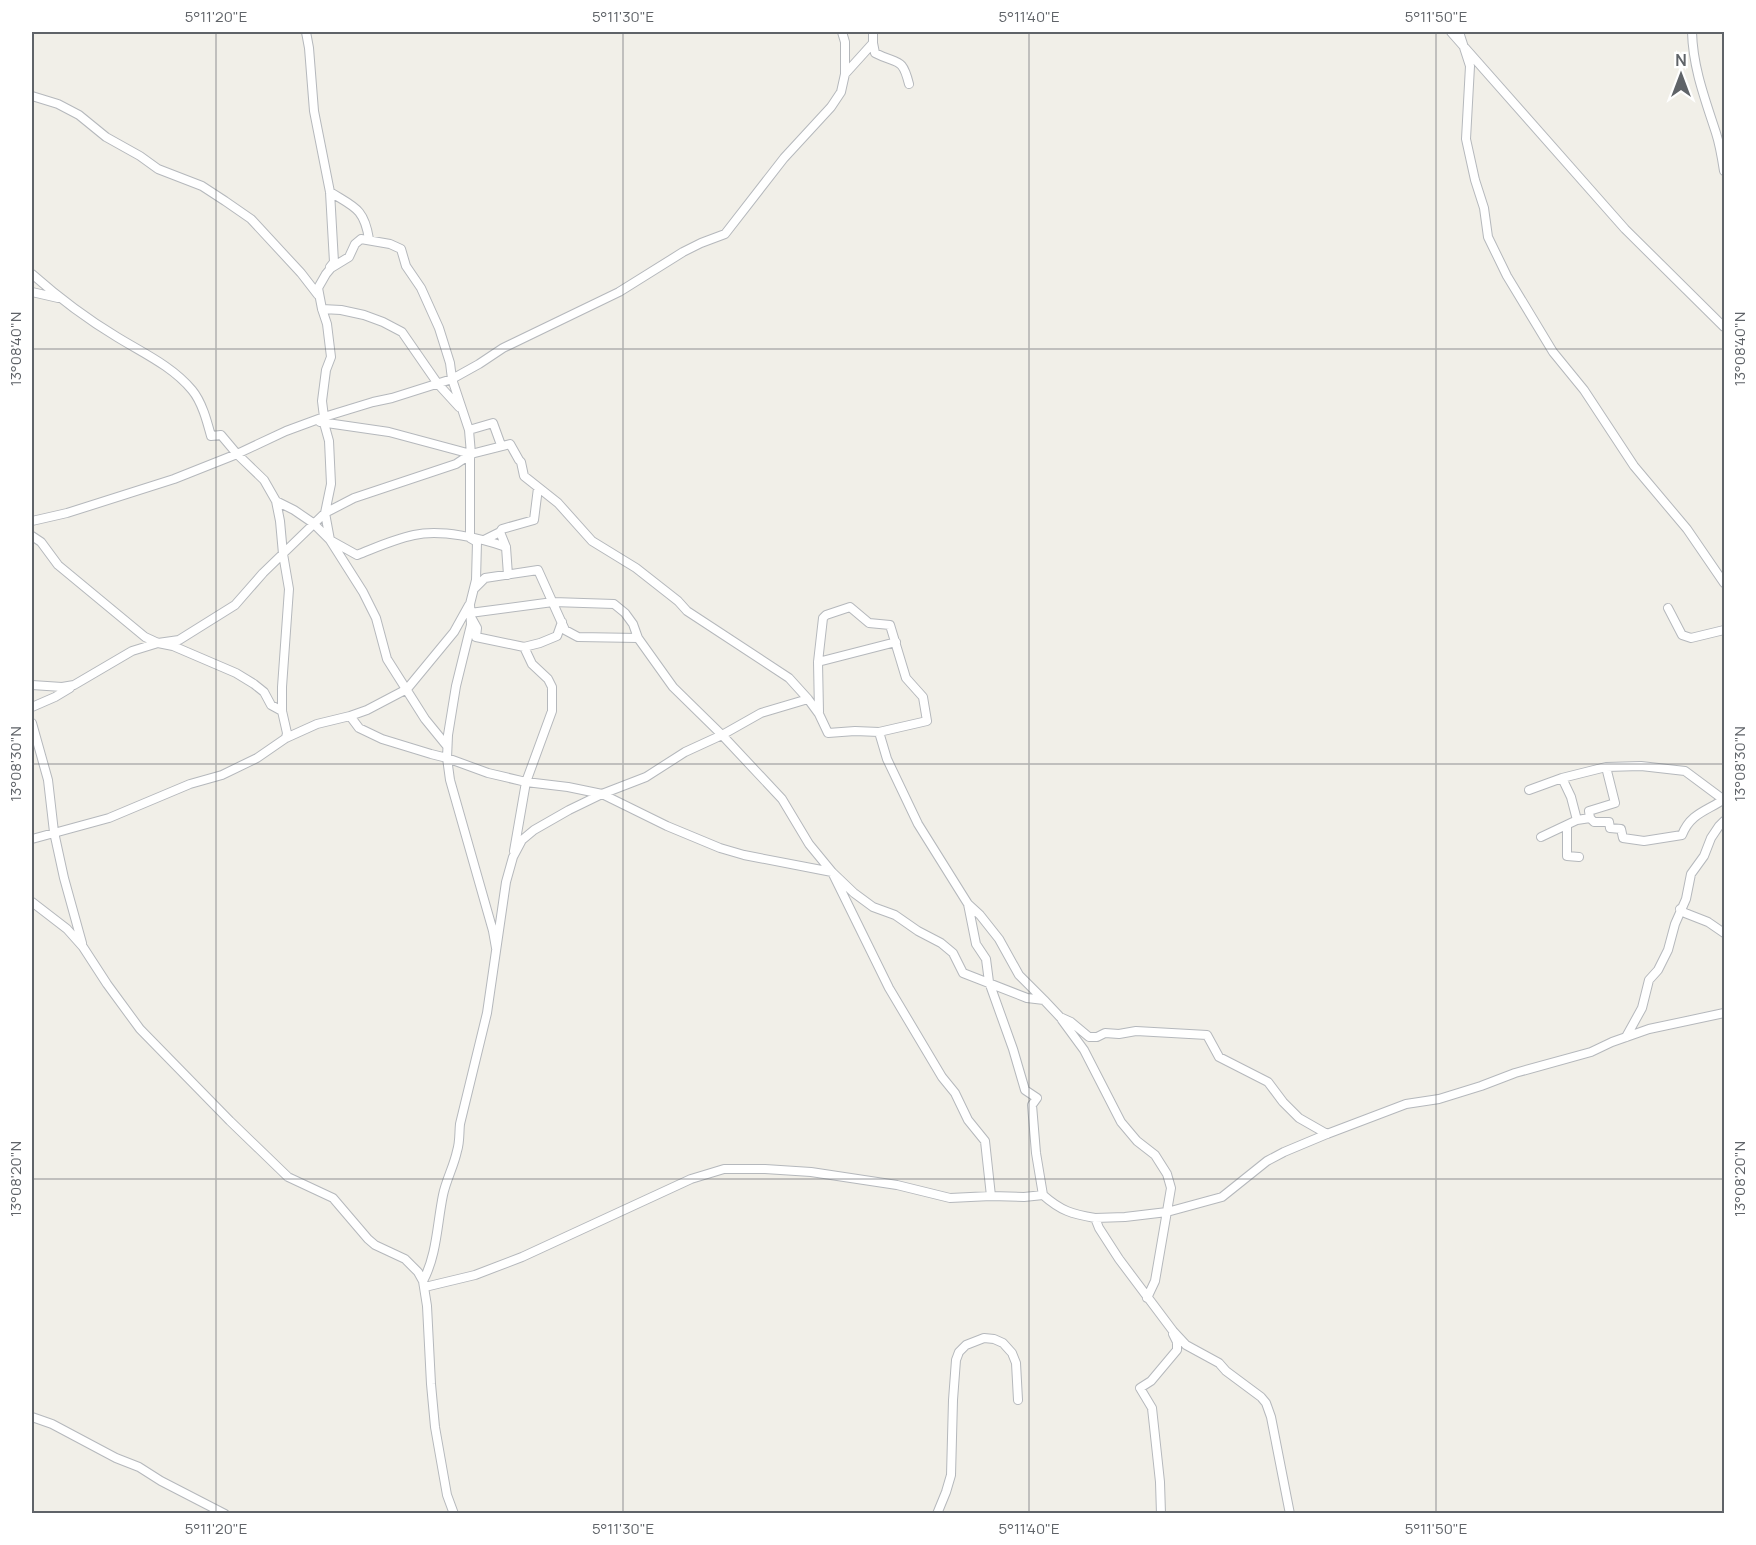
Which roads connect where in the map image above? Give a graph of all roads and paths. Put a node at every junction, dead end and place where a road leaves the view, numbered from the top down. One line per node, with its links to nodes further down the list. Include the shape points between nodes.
1 (306, 32): 16 (street, via 314,111)
2 (842, 32): 7 (street)
3 (873, 32): 8 (street)
4 (1451, 32): 9 (street)
5 (1459, 32): 9 (street)
6 (1692, 32): 15 (street, via 1700,85)
7 (846, 42): 10 (street, via 852,51); 12 (street)
8 (873, 43): 10 (street); 11 (street)
9 (1464, 45): 24 (street, via 1625,229); 45 (street, via 1470,66 1466,139 1488,237 1513,289 1634,466 1687,529)
10 (863, 52): 11 (street); 12 (street)
11 (876, 53): 13 (street, via 901,63)
12 (845, 74): 25 (street, via 841,92 831,107 784,158 725,234 683,252 619,292 503,348)
13 (909, 84)
14 (32, 96): 21 (street, via 79,115 158,169 202,186 251,219)
15 (1725, 171)
16 (330, 192): 17 (street, via 360,211); 18 (street, via 334,262)
17 (369, 239): 18 (street, via 361,239 348,257); 25 (street, via 401,249 439,328)
18 (326, 273): 21 (street, via 318,288)
19 (32, 274): 22 (street)
20 (32, 292): 22 (street)
21 (319, 296): 23 (street)
22 (62, 299): 31 (street, via 183,380 194,391 212,436 221,435)
23 (322, 309): 26 (street, via 364,315 402,332); 28 (street, via 331,357 322,401)
24 (1725, 327)
25 (452, 379): 26 (street); 27 (street)
26 (438, 384): 27 (street); 28 (street)
27 (462, 409): 29 (street)
28 (324, 420): 31 (street, via 286,430); 32 (street); 35 (street, via 331,484)
29 (469, 430): 30 (street, via 493,423); 32 (street)
30 (501, 445): 32 (street); 33 (street, via 513,446 524,476)
31 (237, 454): 34 (street, via 264,480); 36 (street, via 174,479)
32 (471, 454): 35 (street, via 456,464 354,498); 41 (street)
33 (538, 488): 38 (street, via 535,519); 59 (street, via 558,503 592,541 636,568 687,611 789,678)
34 (276, 501): 37 (street); 43 (street)
35 (325, 513): 37 (street); 40 (street)
36 (32, 521)
37 (313, 523): 40 (street); 43 (street)
38 (500, 532): 41 (street); 42 (street)
39 (32, 536): 53 (street, via 58,565 134,629)
40 (330, 540): 41 (street, via 357,555 415,534 459,535); 58 (street, via 363,591 376,618 387,659)
41 (478, 540): 42 (street); 48 (street)
42 (506, 547): 44 (street)
43 (283, 555): 53 (street, via 235,605 179,640); 61 (street, via 289,589)
44 (508, 575): 46 (street, via 538,570); 48 (street, via 485,578 474,588)
45 (1725, 584)
46 (553, 602): 48 (street); 49 (street); 51 (street, via 614,604 633,624)
47 (1668, 608): 50 (street, via 1682,634 1691,638)
48 (470, 612): 54 (street, via 477,627 476,637); 58 (street); 68 (street, via 468,642 456,686)
49 (562, 622): 51 (street, via 566,630 578,637); 54 (street, via 556,636)
50 (1725, 630)
51 (638, 638): 66 (street, via 673,687)
52 (896, 642): 55 (street); 55 (street, via 890,625 869,623 847,607 824,616); 65 (street, via 906,678 923,697 927,721)
53 (158, 643): 56 (street, via 132,651); 61 (street, via 236,673 264,692 271,705)
54 (524, 647): 72 (street, via 552,687 552,711)
55 (818, 662): 62 (street)
56 (74, 685): 57 (street); 60 (street)
57 (32, 686)
58 (407, 689): 63 (street); 68 (street)
59 (808, 699): 62 (street); 66 (street, via 761,713)
60 (32, 707)
61 (282, 711): 67 (street)
62 (819, 714): 65 (street, via 828,733)
63 (350, 716): 67 (street, via 317,724); 69 (street, via 359,729 382,739)
64 (32, 723): 80 (street, via 49,787)
65 (879, 732): 87 (street, via 918,824)
66 (722, 735): 74 (street, via 685,752 646,777); 85 (street, via 782,799 809,844)
67 (286, 738): 80 (street, via 222,775 109,818)
68 (447, 746): 69 (street)
69 (447, 758): 72 (street); 91 (street)
70 (1606, 767): 71 (street); 75 (street, via 1685,771); 76 (street, via 1615,803 1589,811)
71 (1562, 778): 73 (street); 77 (street)
72 (526, 782): 74 (street); 83 (street)
73 (1529, 790)
74 (602, 794): 83 (street, via 534,830 522,840); 85 (street, via 720,848)
75 (1724, 800): 76 (street, via 1695,816 1682,835 1656,839 1623,838 1621,829)
76 (1590, 818): 77 (street)
77 (1577, 820): 79 (street)
78 (1725, 821): 88 (street, via 1691,874)
79 (1567, 826): 81 (street); 84 (street, via 1568,856)
80 (54, 832): 82 (street); 90 (street)
81 (1541, 837)
82 (32, 839)
83 (513, 857): 91 (street)
84 (1579, 857)
85 (832, 872): 92 (street, via 873,907 895,915 947,948 963,973); 99 (street, via 889,988 968,1120 985,1141)
86 (32, 902): 90 (street)
87 (968, 904): 92 (street, via 976,944 986,959); 93 (street, via 999,939 1019,975)
88 (1680, 909): 89 (street); 96 (street, via 1668,950 1648,980 1642,1008)
89 (1725, 933)
90 (83, 947): 102 (street, via 140,1029 230,1122 288,1177 333,1198 368,1239 412,1265)
91 (496, 948): 102 (street, via 487,1013)
92 (989, 982): 93 (street, via 1027,998); 98 (street, via 1025,1090 1037,1098 1032,1105)
93 (1044, 1000): 95 (street)
94 (1725, 1013): 96 (street)
95 (1060, 1017): 97 (street, via 1089,1037 1136,1031 1207,1035 1220,1057 1268,1082 1299,1118); 100 (street, via 1084,1050 1121,1122 1155,1155 1167,1174 1171,1188)
96 (1626, 1037): 97 (street, via 1591,1052 1439,1099 1406,1104)
97 (1327, 1134): 100 (street, via 1267,1161 1222,1197)
98 (1043, 1194): 99 (street); 101 (street, via 1062,1210)
99 (991, 1196): 102 (street, via 950,1197 811,1172 724,1169 691,1179 522,1257 475,1275)
100 (1167, 1212): 101 (street); 103 (street, via 1155,1281)
101 (1095, 1218): 103 (street)
102 (424, 1284): 108 (street, via 435,1427)
103 (1147, 1298): 104 (street)
104 (1173, 1331): 110 (street, via 1177,1350 1140,1388 1152,1408); 111 (street, via 1266,1403)
105 (1018, 1401): 109 (street, via 1016,1363 1004,1342 984,1338 959,1352 953,1390 951,1475)
106 (32, 1417): 107 (street, via 139,1467)
107 (225, 1514)
108 (454, 1514)
109 (937, 1514)
110 (1161, 1514)
111 (1290, 1514)

